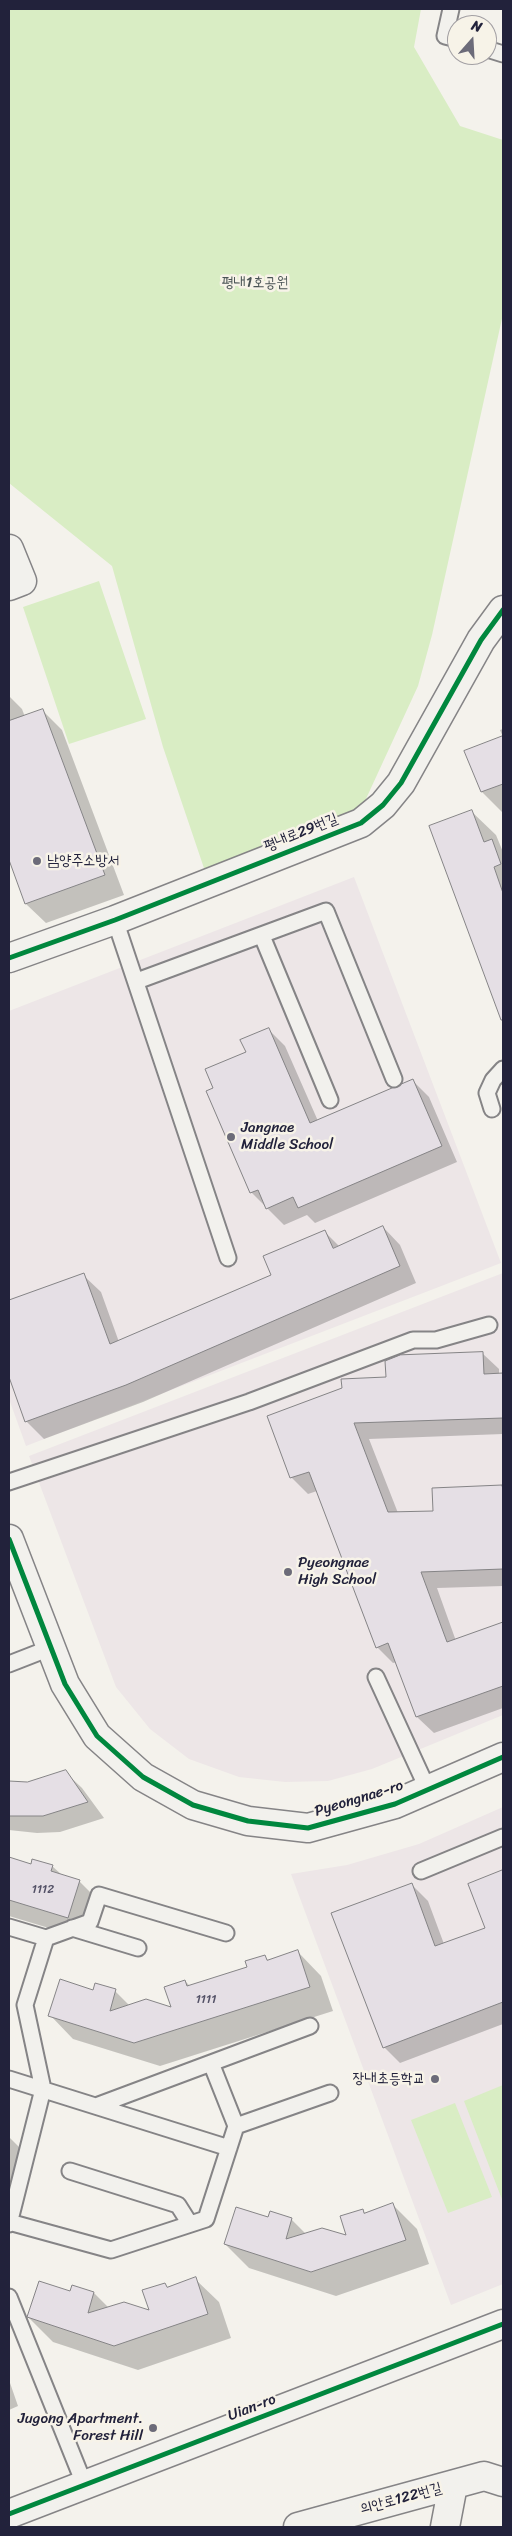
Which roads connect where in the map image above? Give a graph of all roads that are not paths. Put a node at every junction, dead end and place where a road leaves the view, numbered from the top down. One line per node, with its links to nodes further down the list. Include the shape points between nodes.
1 (9, 549): 2 (street, via 22,581)
2 (9, 586)
3 (503, 610): 4 (street, 평내로29번길, via 481,640 401,783 383,805 361,823)
4 (115, 920): 6 (street, 평내로29번길); 7 (lane)
5 (262, 936): 7 (lane); 9 (lane, via 326,911); 10 (lane)
6 (9, 958)
7 (136, 980): 12 (lane)
8 (503, 1069): 11 (lane, via 487,1093)
9 (394, 1079)
10 (330, 1100)
11 (492, 1109)
12 (228, 1258)
13 (489, 1325): 14 (lane, via 436,1340 413,1340 249,1402)
14 (9, 1482)
15 (9, 1538): 16 (street, Pyeongnae-ro)
16 (50, 1648): 17 (lane); 20 (street, Pyeongnae-ro, via 65,1684 97,1736 143,1777 193,1805 248,1821 308,1828 395,1804)
17 (9, 1664)
18 (376, 1677): 20 (lane)
19 (503, 1757): 20 (street, Pyeongnae-ro)
20 (428, 1790)
21 (503, 1837): 22 (lane)
22 (421, 1871)
23 (9, 1927): 26 (lane)
24 (72, 1928): 25 (lane, via 90,1922 99,1895); 26 (lane); 27 (lane)
25 (226, 1933)
26 (46, 1938): 31 (lane, via 25,2005)
27 (138, 1948)
28 (310, 2026): 29 (lane)
29 (211, 2063): 33 (lane); 34 (lane)
30 (9, 2079): 31 (lane)
31 (43, 2089): 33 (lane); 37 (lane)
32 (330, 2093): 34 (lane)
33 (96, 2106): 35 (lane)
34 (236, 2126): 35 (lane)
35 (229, 2148): 38 (lane, via 206,2219)
36 (70, 2171): 38 (lane, via 178,2204)
37 (9, 2223): 38 (lane, via 111,2250)
38 (190, 2224)
39 (9, 2297): 42 (lane)
40 (503, 2324): 42 (street, Uian-ro)
41 (503, 2482): 43 (street, 의안로122번길, via 484,2476)
42 (85, 2486): 44 (street, Uian-ro)
43 (453, 2486): 45 (street, 의안로122번길); 46 (street)
44 (9, 2514)
45 (298, 2527)
46 (445, 2527)

